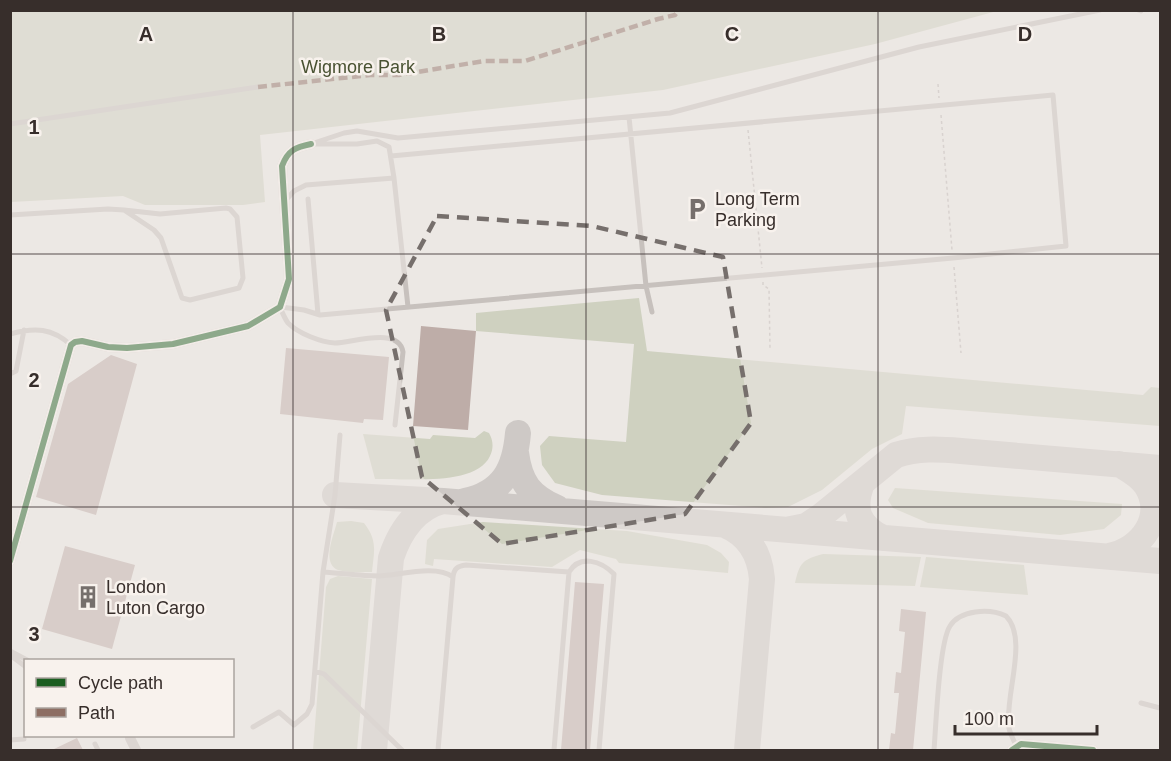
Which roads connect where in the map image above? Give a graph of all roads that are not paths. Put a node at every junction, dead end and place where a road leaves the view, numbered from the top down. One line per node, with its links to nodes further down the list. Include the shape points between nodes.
1 (1100, 10): 3 (lane, via 919,47 670,113)
2 (258, 87): 4 (lane)
3 (629, 117): 5 (lane); 6 (lane, via 398,138 357,131)
4 (10, 124)
5 (631, 134): 7 (lane); 13 (lane); 13 (lane, via 1053,95 1066,246)
6 (311, 144): 7 (lane, via 377,141 389,147); 10 (street, via 298,146 285,157 281,175)
7 (391, 156): 8 (lane)
8 (394, 178): 10 (lane, via 306,185); 15 (lane)
9 (308, 199): 17 (lane)
10 (283, 202): 14 (street, via 289,279)
11 (124, 210): 11 (lane, via 160,214 230,209 237,217 242,284 239,288 185,300 161,238); 12 (lane)
12 (10, 215)
13 (646, 286): 15 (lane); 16 (lane)
14 (280, 307): 17 (lane); 20 (street, via 248,326 173,344 127,348 82,341); 22 (lane, via 288,323 322,341 383,338 402,346)
15 (408, 307): 17 (lane)
16 (652, 312)
17 (318, 314)
18 (24, 330): 19 (lane); 20 (lane, via 59,334); 21 (lane, via 16,371)
19 (10, 334)
20 (72, 345): 24 (street)
21 (10, 374)
22 (395, 424)
23 (340, 435): 25 (lane)
24 (10, 561)
25 (322, 572): 27 (lane, via 380,576 408,571 447,572); 31 (lane)
26 (569, 572): 27 (lane, via 466,565 459,566); 43 (lane); 44 (lane, via 577,563 586,561 599,562 614,574)
27 (453, 577): 42 (lane)
28 (10, 653): 29 (lane); 30 (lane)
29 (25, 659)
30 (24, 665)
31 (315, 672): 34 (lane, via 312,704 307,714 294,725 279,712); 41 (lane, via 324,674)
32 (1141, 703): 33 (lane)
33 (1161, 708)
34 (253, 727)
35 (130, 738): 40 (street)
36 (24, 739): 37 (lane)
37 (10, 740)
38 (1014, 748): 39 (street, via 1029,744); 45 (lane, via 1009,722 1014,629 1006,615 981,612 961,616 948,630)
39 (1065, 749): 46 (street)
40 (136, 750)
41 (402, 750)
42 (438, 750)
43 (554, 750)
44 (599, 750)
45 (934, 750)
46 (1093, 750)

